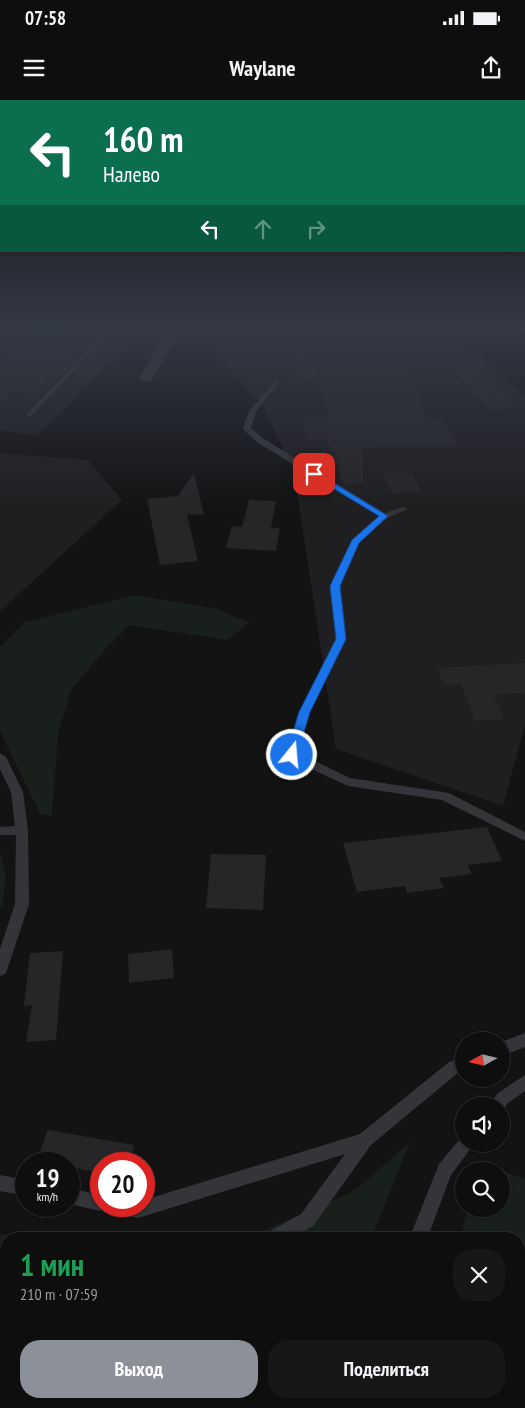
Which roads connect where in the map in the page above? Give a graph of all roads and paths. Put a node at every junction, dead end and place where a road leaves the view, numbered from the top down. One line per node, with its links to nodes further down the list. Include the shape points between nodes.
1 (57, 386): 3 (lane)
2 (274, 386): 5 (lane, via 253,411 247,428 277,452)
3 (29, 415)
4 (403, 508): 5 (lane)
5 (384, 516): 9 (lane, via 355,542 335,586 341,639 305,712 292,755 348,782 445,796)
6 (0, 757): 7 (lane, via 17,792)
7 (22, 830): 8 (lane); 10 (lane, via 22,904)
8 (0, 831)
9 (525, 837)
10 (0, 970)
11 (525, 1040): 12 (lane)
12 (510, 1046)
13 (455, 1067): 16 (lane)
14 (525, 1082): 15 (lane)
15 (504, 1097)
16 (365, 1140): 20 (lane); 21 (lane, via 307,1220)
17 (460, 1152): 22 (lane, via 445,1170)
18 (0, 1183): 19 (lane)
19 (15, 1186)
20 (155, 1205)
21 (286, 1232)
22 (421, 1232)

